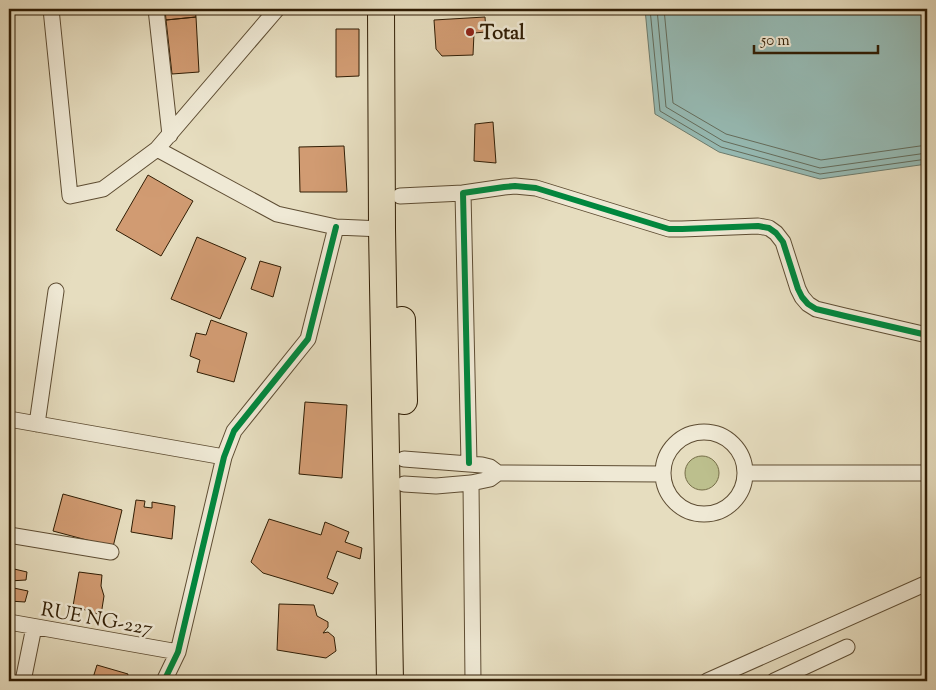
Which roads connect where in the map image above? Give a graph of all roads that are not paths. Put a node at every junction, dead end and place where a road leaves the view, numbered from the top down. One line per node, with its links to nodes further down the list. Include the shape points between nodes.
1 (51, 9): 7 (street, via 70,196 103,189)
2 (156, 9): 6 (street)
3 (277, 9): 6 (street)
4 (381, 9): 11 (highway)
5 (399, 9): 9 (highway)
6 (170, 135): 7 (street)
7 (157, 149): 10 (street, via 277,214)
8 (463, 193): 9 (street); 13 (street, via 515,186 536,188 669,228 769,228 783,242 798,288 808,304 816,309); 17 (street)
9 (400, 196): 18 (highway)
10 (336, 227): 11 (street); 16 (street, via 308,339 234,431)
11 (382, 228): 33 (highway)
12 (56, 291): 15 (street)
13 (927, 335)
14 (9, 419): 15 (street)
15 (37, 424): 16 (street)
16 (224, 457): 30 (street)
17 (468, 463): 18 (street); 20 (street, via 490,467)
18 (404, 472): 23 (street, via 436,486); 34 (highway)
19 (746, 472): 21 (street); 22 (street, via 736,500 710,514 696,513 671,498); 22 (street, via 733,444 717,434 704,431 680,438 670,447 664,458)
20 (498, 473): 22 (street); 23 (street, via 490,479)
21 (926, 473)
22 (662, 474)
23 (471, 483): 35 (street)
24 (9, 535): 25 (street)
25 (112, 552)
26 (927, 584): 36 (street)
27 (9, 622): 28 (street, RUE NG-227)
28 (34, 627): 30 (street, RUE NG-227); 31 (street)
29 (847, 647): 37 (street)
30 (178, 652): 32 (street)
31 (23, 681)
32 (164, 681)
33 (390, 681)
34 (407, 681)
35 (473, 681)
36 (707, 681)
37 (774, 681)

